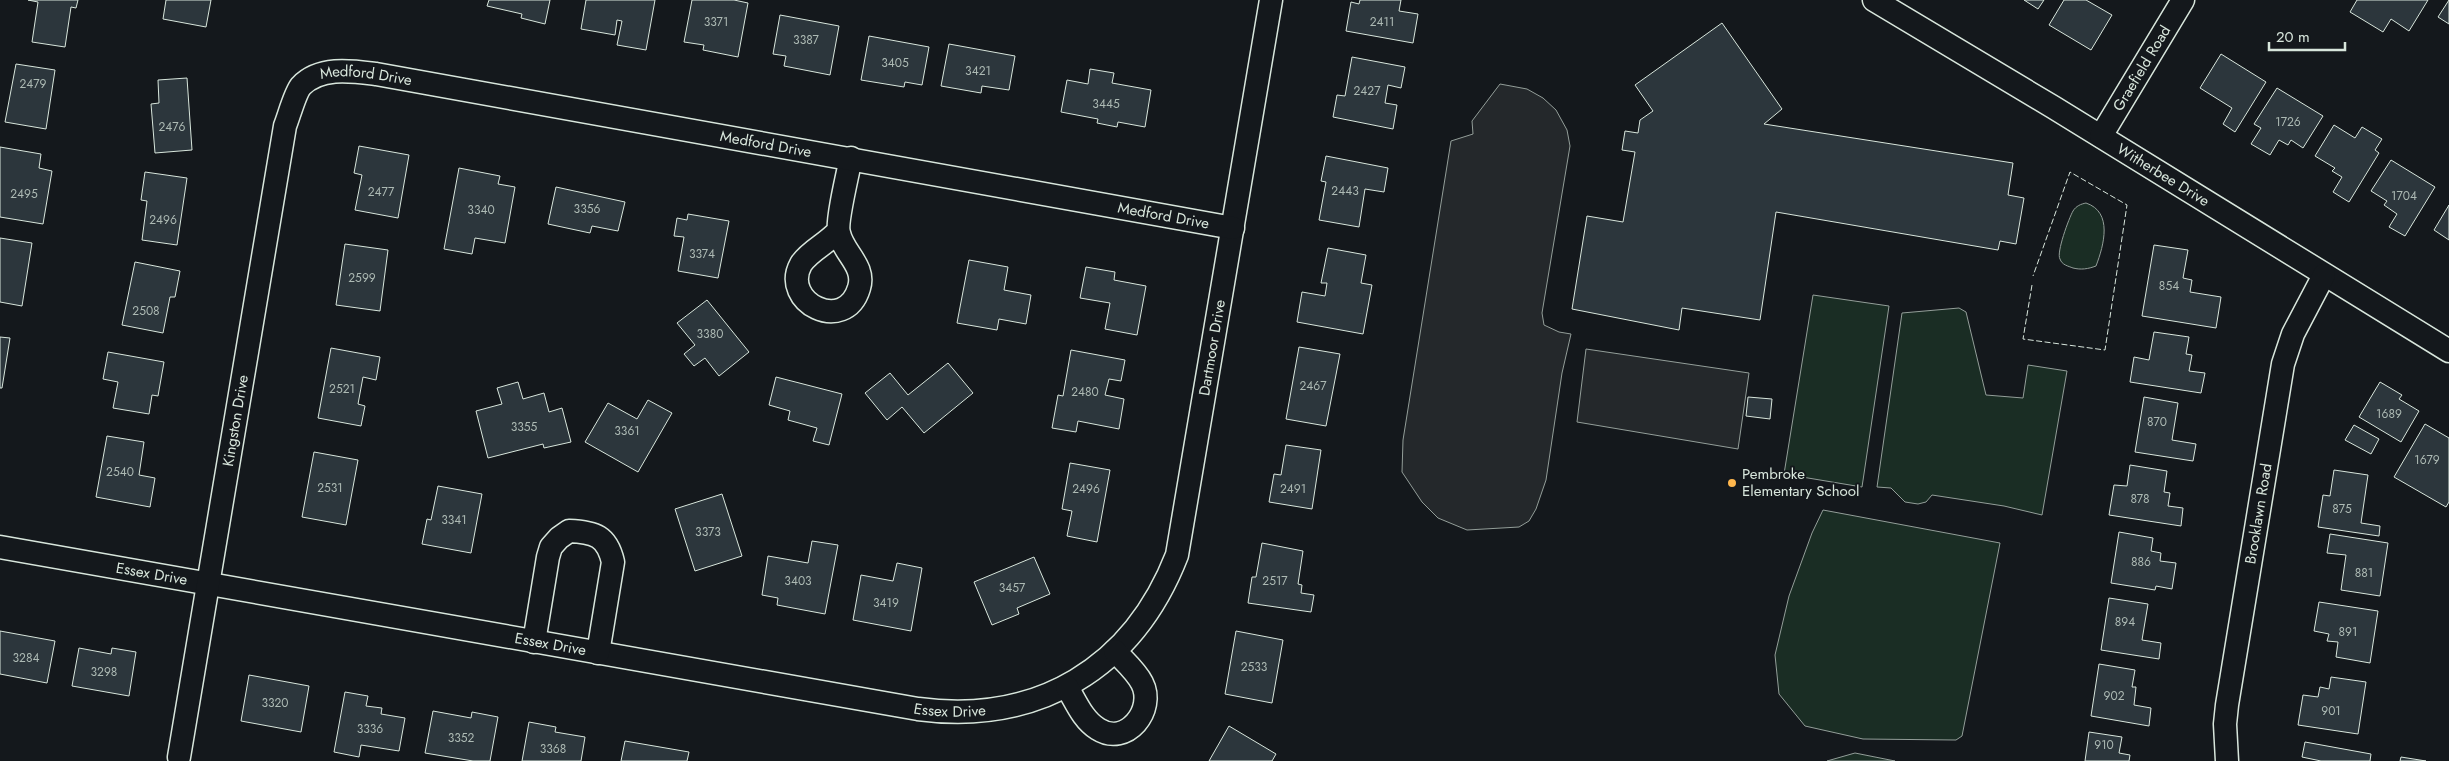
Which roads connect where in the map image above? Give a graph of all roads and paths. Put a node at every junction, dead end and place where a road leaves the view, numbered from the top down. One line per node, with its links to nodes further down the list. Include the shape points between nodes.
1 (1271, 0): 7 (street, Dartmoor Drive)
2 (1874, 0): 5 (street, Witherbee Drive)
3 (2183, 0): 5 (street, Graefield Road)
4 (300, 87): 6 (street, Medford Drive, via 318,76 333,72 376,74); 12 (street, Kingston Drive, via 285,126)
5 (2100, 136): 9 (street, Witherbee Drive)
6 (850, 158): 7 (street, Medford Drive); 8 (street)
7 (1233, 228): 14 (street, Dartmoor Drive, via 1176,555 1161,591)
8 (838, 232)
9 (2324, 275): 10 (street, Witherbee Drive); 19 (street, Brooklawn Road, via 2293,334 2283,364 2227,705)
10 (2449, 351)
11 (0, 547): 12 (street, Essex Drive)
12 (207, 584): 13 (street, Essex Drive); 18 (street, Kingston Drive)
13 (534, 642): 15 (street, Essex Drive); 15 (street, via 551,547 569,531 585,532 598,536 610,549 613,562)
14 (1115, 651): 16 (street, Dartmoor Drive); 17 (street, via 1138,678 1145,693 1144,711 1135,725 1117,734 1100,731 1084,716)
15 (598, 653): 17 (street, Essex Drive, via 942,713 984,711)
16 (1095, 669): 17 (street, Essex Drive)
17 (1067, 687)
18 (179, 756)
19 (2227, 761)

